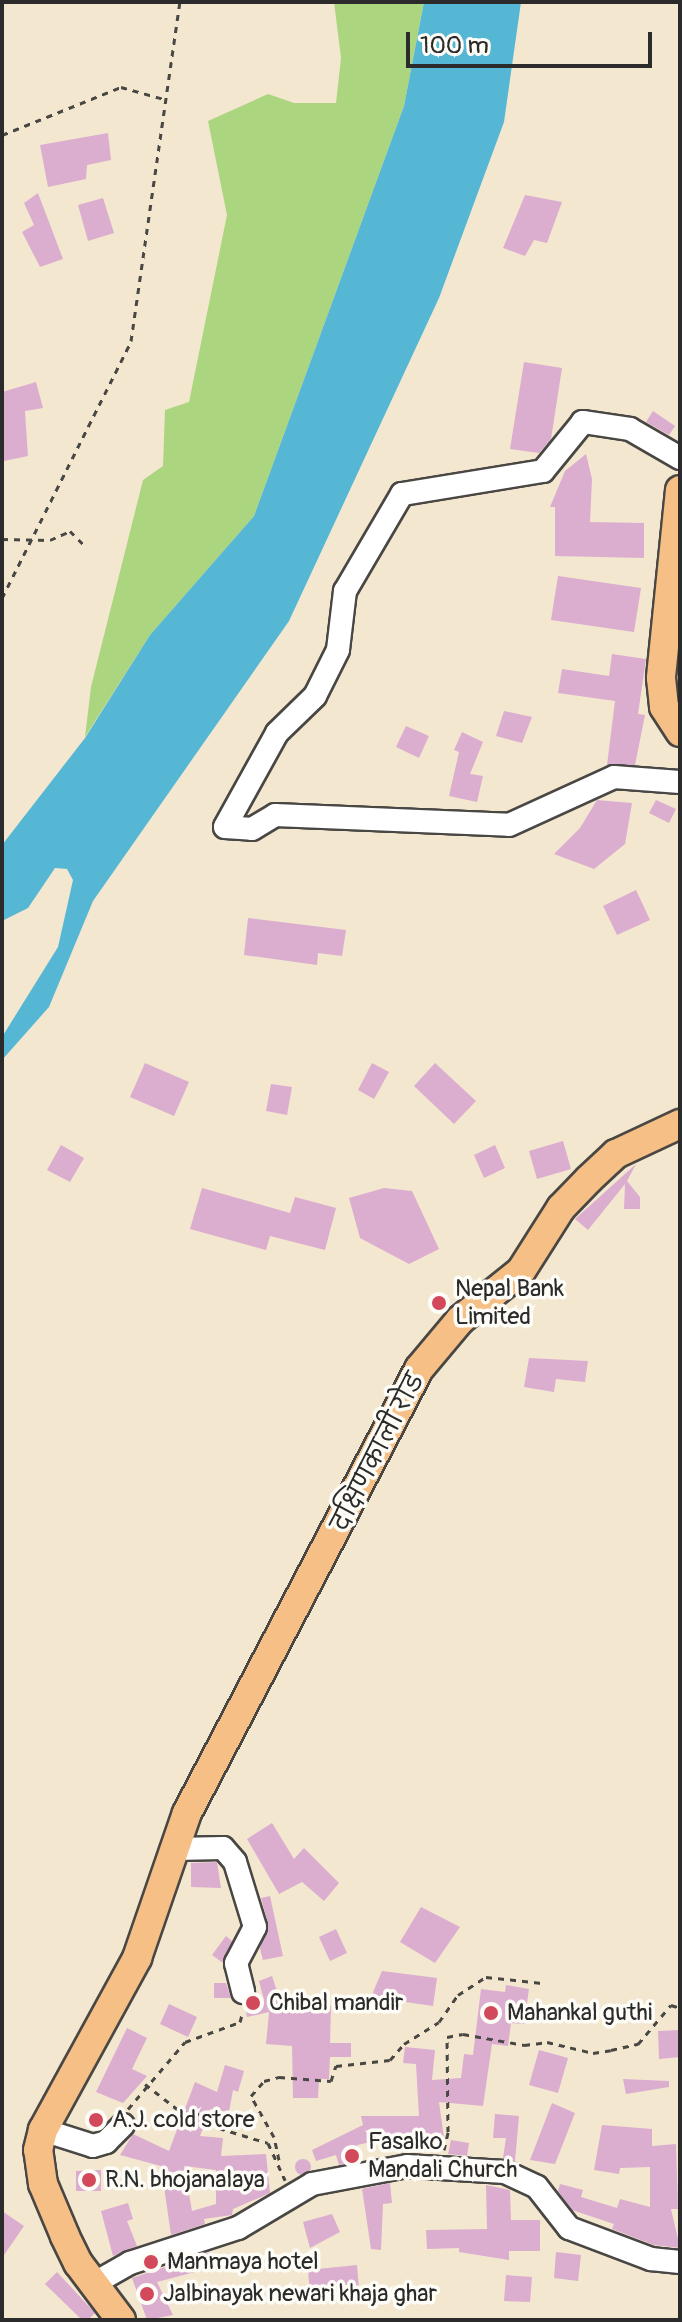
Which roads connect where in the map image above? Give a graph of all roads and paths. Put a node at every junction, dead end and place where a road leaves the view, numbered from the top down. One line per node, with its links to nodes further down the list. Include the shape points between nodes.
1 (180, 2): 2 (path)
2 (164, 99): 3 (path, via 121,87); 6 (path, via 131,341)
3 (2, 135)
4 (680, 458): 11 (street, via 630,429 583,422 543,471 402,494 345,591 338,650 315,696 277,733 225,827 252,829 275,815 509,825 614,777)
5 (680, 490): 10 (main road, via 661,678 664,707)
6 (32, 538): 7 (path); 8 (path, via 50,540 70,531); 9 (path)
7 (2, 539)
8 (83, 544)
9 (2, 598)
10 (680, 732)
11 (680, 782)
12 (680, 1124): 13 (main road, दक्षिणकाली रोड, via 616,1154 589,1179 561,1208 521,1271 460,1320 419,1369 187,1813)
13 (175, 1849): 15 (street, via 223,1848 239,1871 255,1927 236,1963); 19 (main road, दक्षिणकाली रोड, via 137,1958)
14 (542, 1983): 20 (path, via 486,1977 458,1995 439,2022 404,2044 390,2060 336,2066 331,2081 264,2081 251,2096 274,2137)
15 (243, 1992): 17 (path, via 240,2022 185,2042)
16 (680, 2008): 21 (path, via 671,2005 638,2044 602,2052 463,2034 447,2037 448,2132)
17 (145, 2084): 18 (path); 20 (path, via 181,2112 201,2114 219,2128 247,2132 268,2143)
18 (123, 2125): 19 (street, via 106,2142 93,2146)
19 (43, 2130): 24 (main road, via 38,2150 43,2184 78,2263)
20 (279, 2160): 22 (path)
21 (438, 2171): 22 (street, via 407,2166 357,2171); 23 (street, via 505,2172 537,2187 569,2228 651,2259)
22 (292, 2194): 24 (street, via 238,2228 130,2263)
23 (680, 2262)
24 (93, 2284): 25 (main road)
25 (121, 2320)

